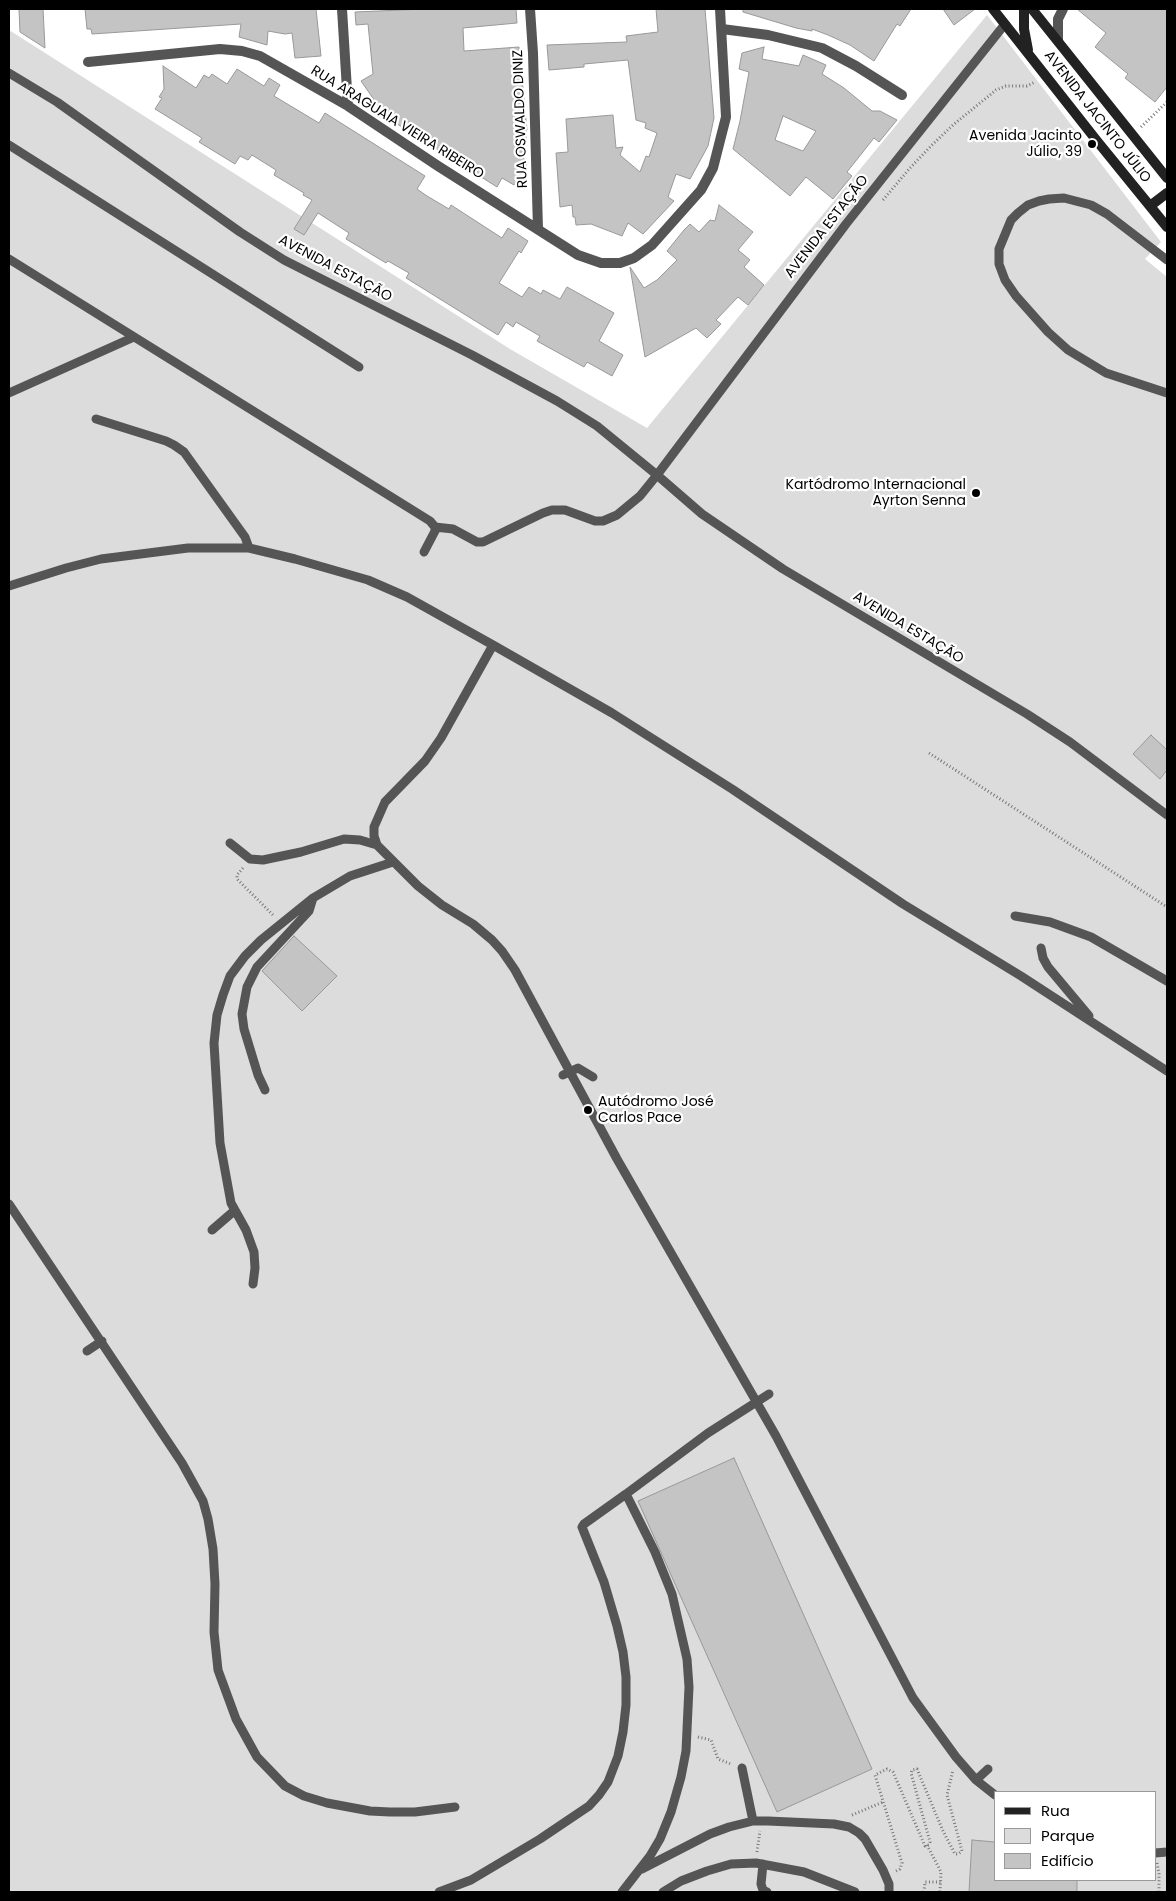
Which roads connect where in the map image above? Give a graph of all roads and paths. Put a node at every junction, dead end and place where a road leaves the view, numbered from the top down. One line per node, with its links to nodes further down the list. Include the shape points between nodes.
1 (342, 9): 17 (street)
2 (530, 9): 25 (street, RUA OSWALDO DINIZ)
3 (720, 9): 9 (street, RUA ARAGUAIA VIEIRA RIBEIRO)
4 (993, 9): 8 (street, AVENIDA JACINTO JÚLIO)
5 (1024, 9): 11 (street)
6 (1032, 9): 10 (street, AVENIDA JACINTO JÚLIO)
7 (1063, 9): 10 (street, via 1058,19)
8 (1006, 24): 11 (street, AVENIDA JACINTO JÚLIO); 33 (lane, AVENIDA ESTAÇÃO, via 846,224)
9 (722, 29): 15 (street, via 768,35 822,48); 25 (street, RUA ARAGUAIA VIEIRA RIBEIRO, via 726,117 713,168 701,190 652,245 634,258 620,263 601,263 578,255)
10 (1058, 39): 18 (street, AVENIDA JACINTO JÚLIO)
11 (1029, 53): 23 (street, AVENIDA JACINTO JÚLIO)
12 (88, 62): 17 (street, RUA ARAGUAIA VIEIRA RIBEIRO, via 220,49 242,51 260,56)
13 (9, 73): 33 (lane, AVENIDA ESTAÇÃO, via 57,102 284,260 557,401 596,426)
14 (1037, 81): 22 (path, via 1027,86 1006,86 996,90 932,145)
15 (902, 95)
16 (1167, 102): 18 (path)
17 (348, 106): 25 (street, RUA ARAGUAIA VIEIRA RIBEIRO)
18 (1133, 135): 20 (street, AVENIDA JACINTO JÚLIO)
19 (9, 145): 29 (lane)
20 (1167, 178)
21 (1167, 194): 23 (street)
22 (879, 205)
23 (1150, 206): 24 (street, AVENIDA JACINTO JÚLIO)
24 (1167, 227)
25 (538, 229)
26 (9, 259): 28 (lane)
27 (1167, 260): 31 (lane, via 1107,214 1091,205 1064,198 1028,205 1018,212 1010,220 999,250 999,264 1016,296 1068,350 1106,373)
28 (134, 337): 30 (lane); 34 (lane, via 430,521)
29 (359, 367)
30 (9, 392)
31 (1167, 393)
32 (96, 420): 35 (lane, via 166,441 184,452 240,530)
33 (657, 474): 34 (lane, via 640,496 618,515 603,521 565,510 552,510 483,542 453,529); 40 (lane, AVENIDA ESTAÇÃO, via 702,514 783,569 1027,714)
34 (435, 528): 36 (lane)
35 (249, 548): 37 (lane, via 188,548 101,559); 38 (lane, via 368,580 407,597)
36 (424, 552)
37 (9, 586)
38 (493, 645): 42 (lane, via 441,738 425,761 385,802 374,827); 51 (lane, via 620,718 903,904)
39 (929, 753): 46 (path)
40 (1167, 815)
41 (230, 843): 43 (lane)
42 (377, 845): 43 (lane, via 344,839 274,859); 44 (lane)
43 (250, 859): 48 (path, via 236,878)
44 (393, 862): 45 (lane, via 350,876); 53 (lane, via 418,886 473,924 502,951 516,970)
45 (313, 898): 48 (lane); 55 (lane, via 309,911 257,967 247,987 242,1014 244,1028)
46 (1167, 907)
47 (1015, 916): 50 (lane, via 1050,922 1091,937)
48 (281, 924): 57 (lane, via 237,966 230,976 217,1015 214,1043 220,1143)
49 (1041, 948): 51 (lane, via 1048,967)
50 (1167, 981)
51 (1094, 1022): 52 (lane)
52 (1167, 1071)
53 (567, 1074): 54 (lane, via 580,1068); 63 (lane)
54 (593, 1077)
55 (265, 1090)
56 (9, 1204): 60 (lane)
57 (234, 1211): 58 (lane); 59 (lane, via 254,1252)
58 (212, 1230)
59 (253, 1284)
60 (102, 1341): 61 (lane); 72 (lane, via 182,1463 203,1502 213,1549 218,1670 236,1719 257,1757 285,1786 327,1803 390,1812)
61 (87, 1351)
62 (769, 1394): 63 (lane)
63 (756, 1402): 64 (lane); 66 (lane, via 913,1698)
64 (626, 1494): 78 (lane, via 672,1594 687,1659 689,1687 681,1777 664,1831); 81 (lane, via 582,1527 604,1582 624,1652 626,1705 618,1756 611,1776 589,1806 540,1840 471,1880)
65 (695, 1736): 67 (path, via 711,1740 718,1760)
66 (956, 1757): 69 (lane); 75 (path, via 947,1795 962,1851 958,1854 955,1854 943,1831 918,1770 911,1772 930,1842)
67 (742, 1768): 73 (lane)
68 (988, 1769): 69 (lane)
69 (976, 1780): 70 (lane)
70 (994, 1794)
71 (883, 1802): 74 (path); 75 (path, via 875,1775 887,1769 892,1772 923,1845); 79 (path, via 902,1863)
72 (454, 1807)
73 (757, 1821): 74 (lane); 77 (path); 78 (lane, via 710,1834)
74 (834, 1824): 86 (lane, via 849,1827 865,1839 883,1870)
75 (927, 1845): 80 (path, via 940,1868)
76 (1156, 1858): 89 (path)
77 (760, 1864): 83 (lane, via 731,1864 682,1881); 84 (lane, via 760,1884); 85 (lane, via 804,1872)
78 (642, 1869): 82 (lane)
79 (900, 1869)
80 (941, 1882): 87 (path, via 925,1882); 88 (path)
81 (439, 1892)
82 (622, 1892)
83 (663, 1892)
84 (767, 1892)
85 (855, 1892)
86 (889, 1892)
87 (924, 1892)
88 (940, 1892)
89 (1159, 1892)

